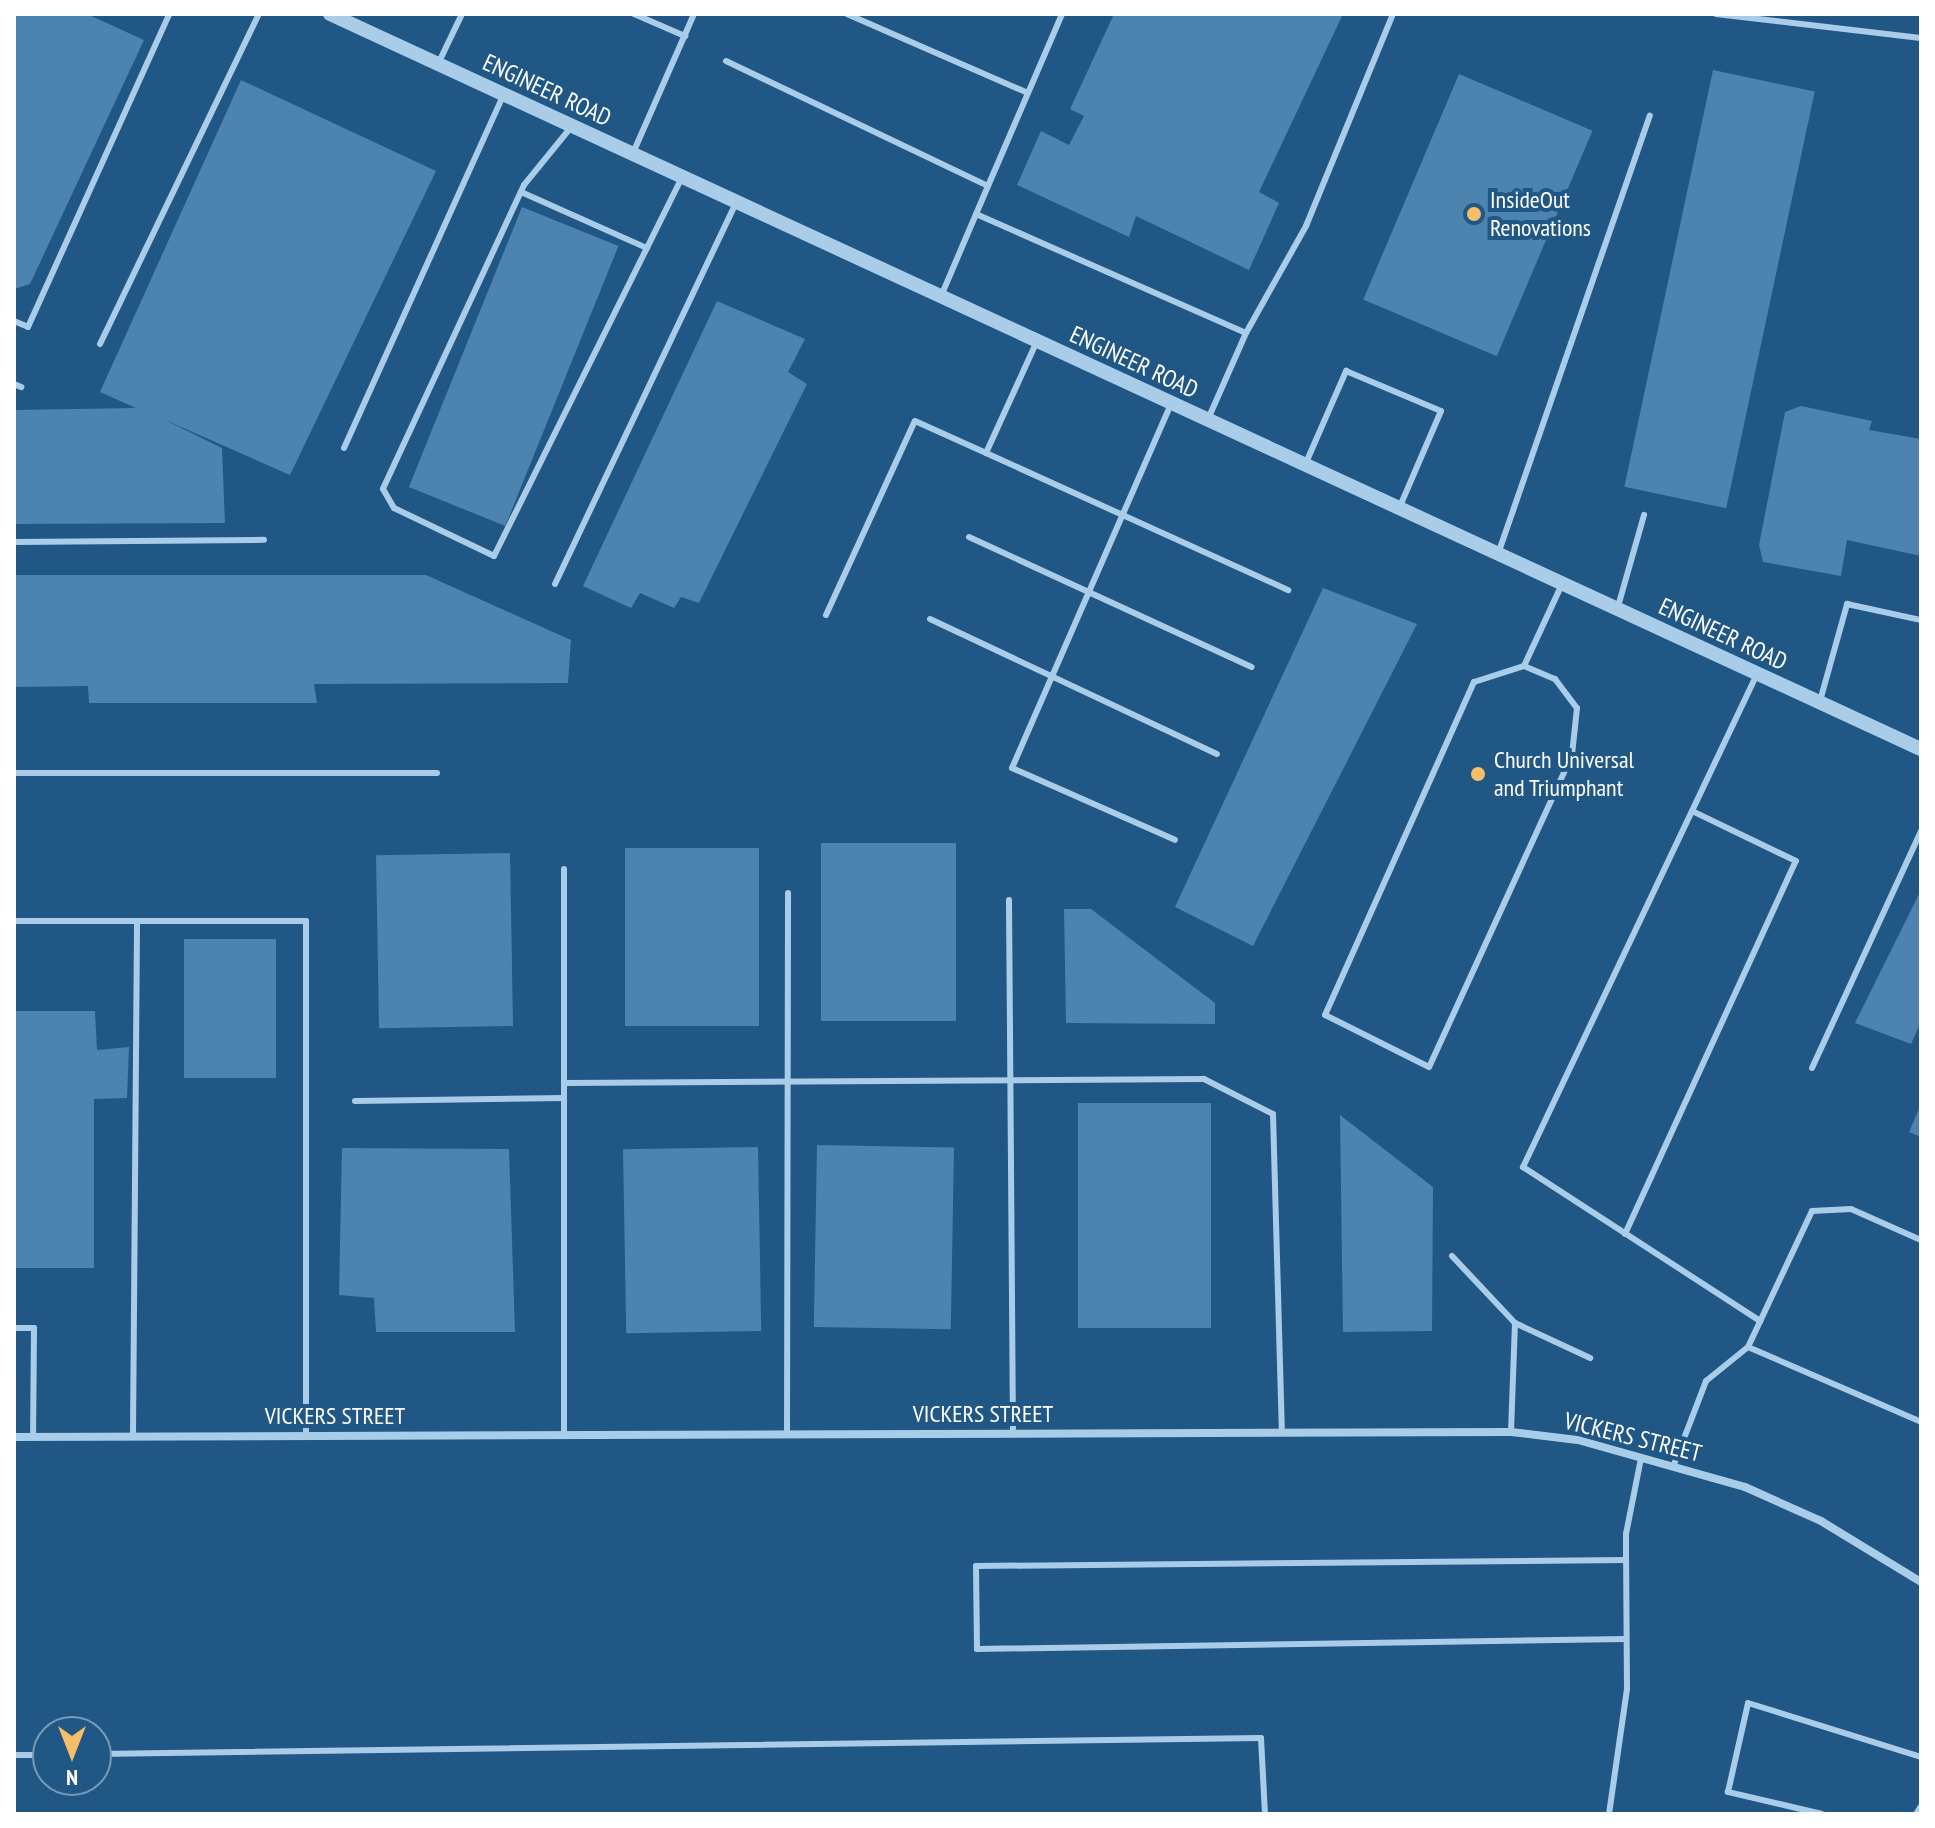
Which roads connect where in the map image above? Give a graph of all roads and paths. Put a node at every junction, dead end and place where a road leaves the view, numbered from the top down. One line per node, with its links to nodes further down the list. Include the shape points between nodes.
1 (169, 14): 29 (lane, via 28,327)
2 (259, 14): 32 (lane)
3 (330, 14): 16 (street, ENGINEER ROAD)
4 (462, 14): 16 (lane)
5 (634, 14): 13 (lane)
6 (694, 14): 13 (lane)
7 (847, 14): 17 (lane)
8 (1062, 14): 17 (lane)
9 (1393, 14): 30 (lane, via 1306,226)
10 (1716, 14): 12 (lane)
11 (1798, 14): 12 (lane)
12 (1798, 23): 14 (lane)
13 (685, 36): 21 (lane)
14 (1921, 38)
15 (726, 61): 23 (lane)
16 (438, 64): 18 (street, ENGINEER ROAD)
17 (1028, 93): 23 (lane)
18 (504, 94): 20 (street, ENGINEER ROAD); 35 (lane)
19 (1650, 116): 44 (lane)
20 (572, 126): 21 (street, ENGINEER ROAD); 24 (lane)
21 (633, 153): 22 (street, ENGINEER ROAD)
22 (683, 176): 25 (street, ENGINEER ROAD); 27 (lane)
23 (988, 186): 26 (lane)
24 (521, 192): 27 (lane); 27 (lane, via 383,489 394,508 494,556)
25 (736, 202): 28 (street, ENGINEER ROAD); 45 (lane)
26 (976, 214): 28 (lane); 30 (lane)
27 (647, 248)
28 (941, 296): 31 (street, ENGINEER ROAD)
29 (14, 321)
30 (1246, 333): 34 (lane)
31 (1037, 341): 33 (street, ENGINEER ROAD); 36 (lane)
32 (100, 344)
33 (1171, 404): 34 (street, ENGINEER ROAD); 39 (lane)
34 (1208, 421): 37 (street, ENGINEER ROAD)
35 (344, 448)
36 (986, 453): 39 (lane); 50 (lane, via 915,421)
37 (1305, 465): 38 (street, ENGINEER ROAD); 38 (lane, via 1346,371 1441,411)
38 (1399, 509): 44 (street, ENGINEER ROAD)
39 (1120, 514): 47 (lane); 48 (lane)
40 (1644, 515): 49 (lane)
41 (969, 537): 48 (lane)
42 (264, 540): 43 (lane)
43 (14, 542)
44 (1498, 554): 46 (street, ENGINEER ROAD)
45 (555, 584)
46 (1562, 584): 49 (street, ENGINEER ROAD); 53 (lane)
47 (1288, 590)
48 (1087, 591): 54 (lane); 56 (lane)
49 (1617, 610): 55 (street, ENGINEER ROAD)
50 (826, 615)
51 (930, 619): 56 (lane)
52 (1921, 620): 57 (lane, via 1847,604)
53 (1524, 666): 53 (lane, via 1474,682 1325,1015 1429,1067 1572,755 1577,708 1555,679)
54 (1251, 667)
55 (1757, 674): 57 (street, ENGINEER ROAD); 62 (lane)
56 (1051, 676): 59 (lane); 64 (lane, via 1012,768)
57 (1819, 703): 58 (street, ENGINEER ROAD)
58 (1921, 749)
59 (1217, 754)
60 (14, 773): 61 (lane)
61 (437, 773)
62 (1692, 811): 76 (lane, via 1523,1167); 76 (lane, via 1796,861)
63 (1921, 831): 70 (lane)
64 (1175, 840)
65 (564, 869): 73 (lane)
66 (788, 893): 72 (lane)
67 (1009, 900): 71 (lane)
68 (14, 921): 69 (lane)
69 (137, 921): 90 (lane); 91 (lane, via 306,921)
70 (1812, 1068)
71 (1011, 1080): 72 (lane); 86 (lane, via 1204,1079 1273,1114); 88 (lane)
72 (788, 1082): 73 (lane); 87 (lane)
73 (564, 1083): 74 (lane)
74 (564, 1098): 75 (lane); 89 (lane)
75 (355, 1101)
76 (1625, 1234): 79 (lane)
77 (1921, 1240): 79 (lane, via 1851,1209 1812,1211)
78 (1452, 1256): 80 (lane)
79 (1760, 1321): 82 (lane)
80 (1515, 1323): 83 (lane); 85 (lane)
81 (14, 1328): 93 (lane, via 34,1328)
82 (1748, 1347): 84 (lane); 95 (lane, via 1706,1381)
83 (1590, 1358)
84 (1921, 1422)
85 (1511, 1432): 86 (street, VICKERS STREET); 94 (street, VICKERS STREET, via 1578,1440)
86 (1282, 1433): 88 (street, VICKERS STREET)
87 (787, 1434): 88 (street, VICKERS STREET); 89 (street, VICKERS STREET)
88 (1013, 1434)
89 (564, 1435): 91 (street, VICKERS STREET)
90 (133, 1436): 91 (street, VICKERS STREET); 93 (street, VICKERS STREET)
91 (306, 1436)
92 (14, 1437): 93 (street, VICKERS STREET)
93 (33, 1437)
94 (1641, 1458): 95 (street, VICKERS STREET); 96 (lane)
95 (1673, 1467): 97 (street, VICKERS STREET, via 1745,1487 1821,1521)
96 (1626, 1560): 98 (lane); 98 (lane, via 976,1566 977,1649)
97 (1921, 1582)
98 (1626, 1639): 103 (lane, via 1627,1689)
99 (112, 1754): 102 (lane, via 1261,1738)
100 (1921, 1757): 104 (lane, via 1748,1703 1728,1792)
101 (1921, 1806): 105 (lane)
102 (1265, 1814)
103 (1609, 1814)
104 (1822, 1814)
105 (1916, 1814)

